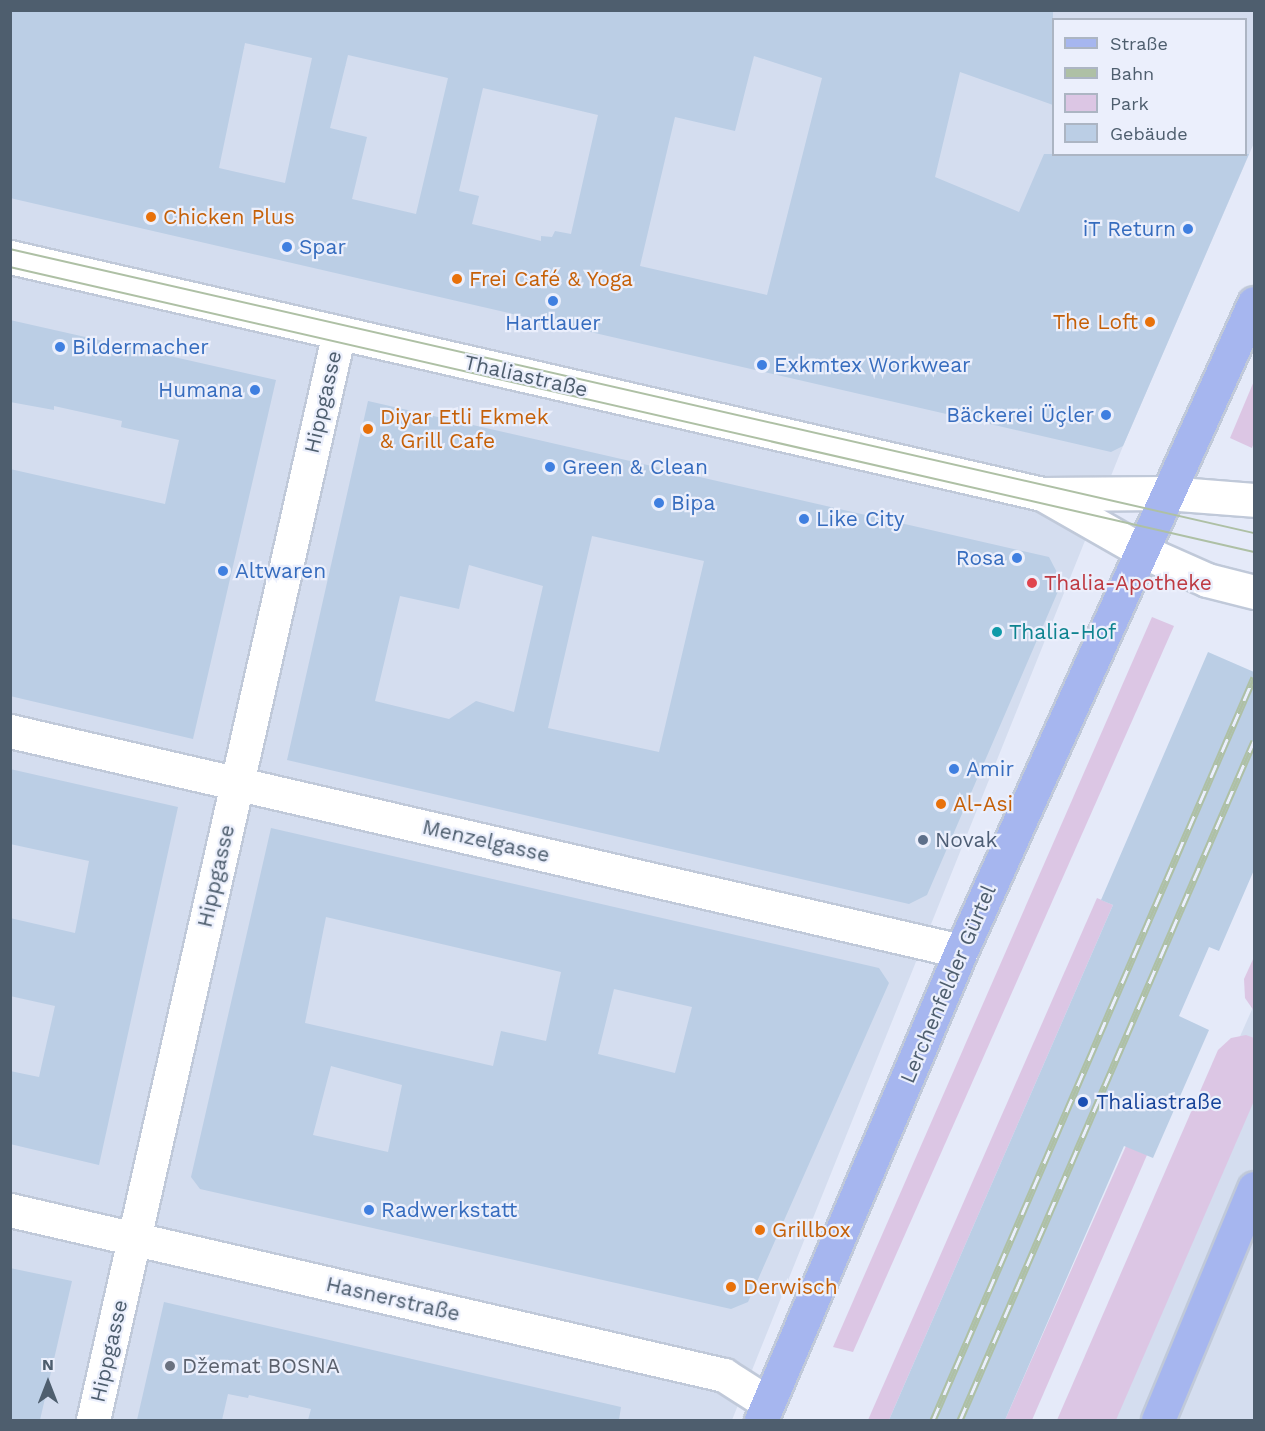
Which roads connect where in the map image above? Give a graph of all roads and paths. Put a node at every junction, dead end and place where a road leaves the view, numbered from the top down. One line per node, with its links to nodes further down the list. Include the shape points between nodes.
1 (10, 257): 3 (street, Thaliastraße)
2 (1254, 303): 5 (main road, Lerchenfelder Gürtel)
3 (339, 332): 4 (street, Thaliastraße); 10 (street, Hippgasse)
4 (1042, 494): 5 (street); 7 (street)
5 (1166, 494): 6 (street); 7 (main road, Lerchenfelder Gürtel)
6 (1254, 500)
7 (1142, 551): 8 (street, via 1207,580); 11 (main road, Lerchenfelder Gürtel)
8 (1254, 592)
9 (10, 731): 10 (street, Menzelgasse)
10 (237, 784): 11 (street, Menzelgasse); 14 (street, Hippgasse)
11 (961, 951): 15 (main road, Lerchenfelder Gürtel)
12 (1254, 1188): 17 (main road)
13 (10, 1210): 14 (street, Hasnerstraße)
14 (134, 1239): 15 (street, Hasnerstraße, via 724,1375); 16 (street, Hippgasse)
15 (764, 1412)
16 (93, 1420)
17 (1158, 1420)

